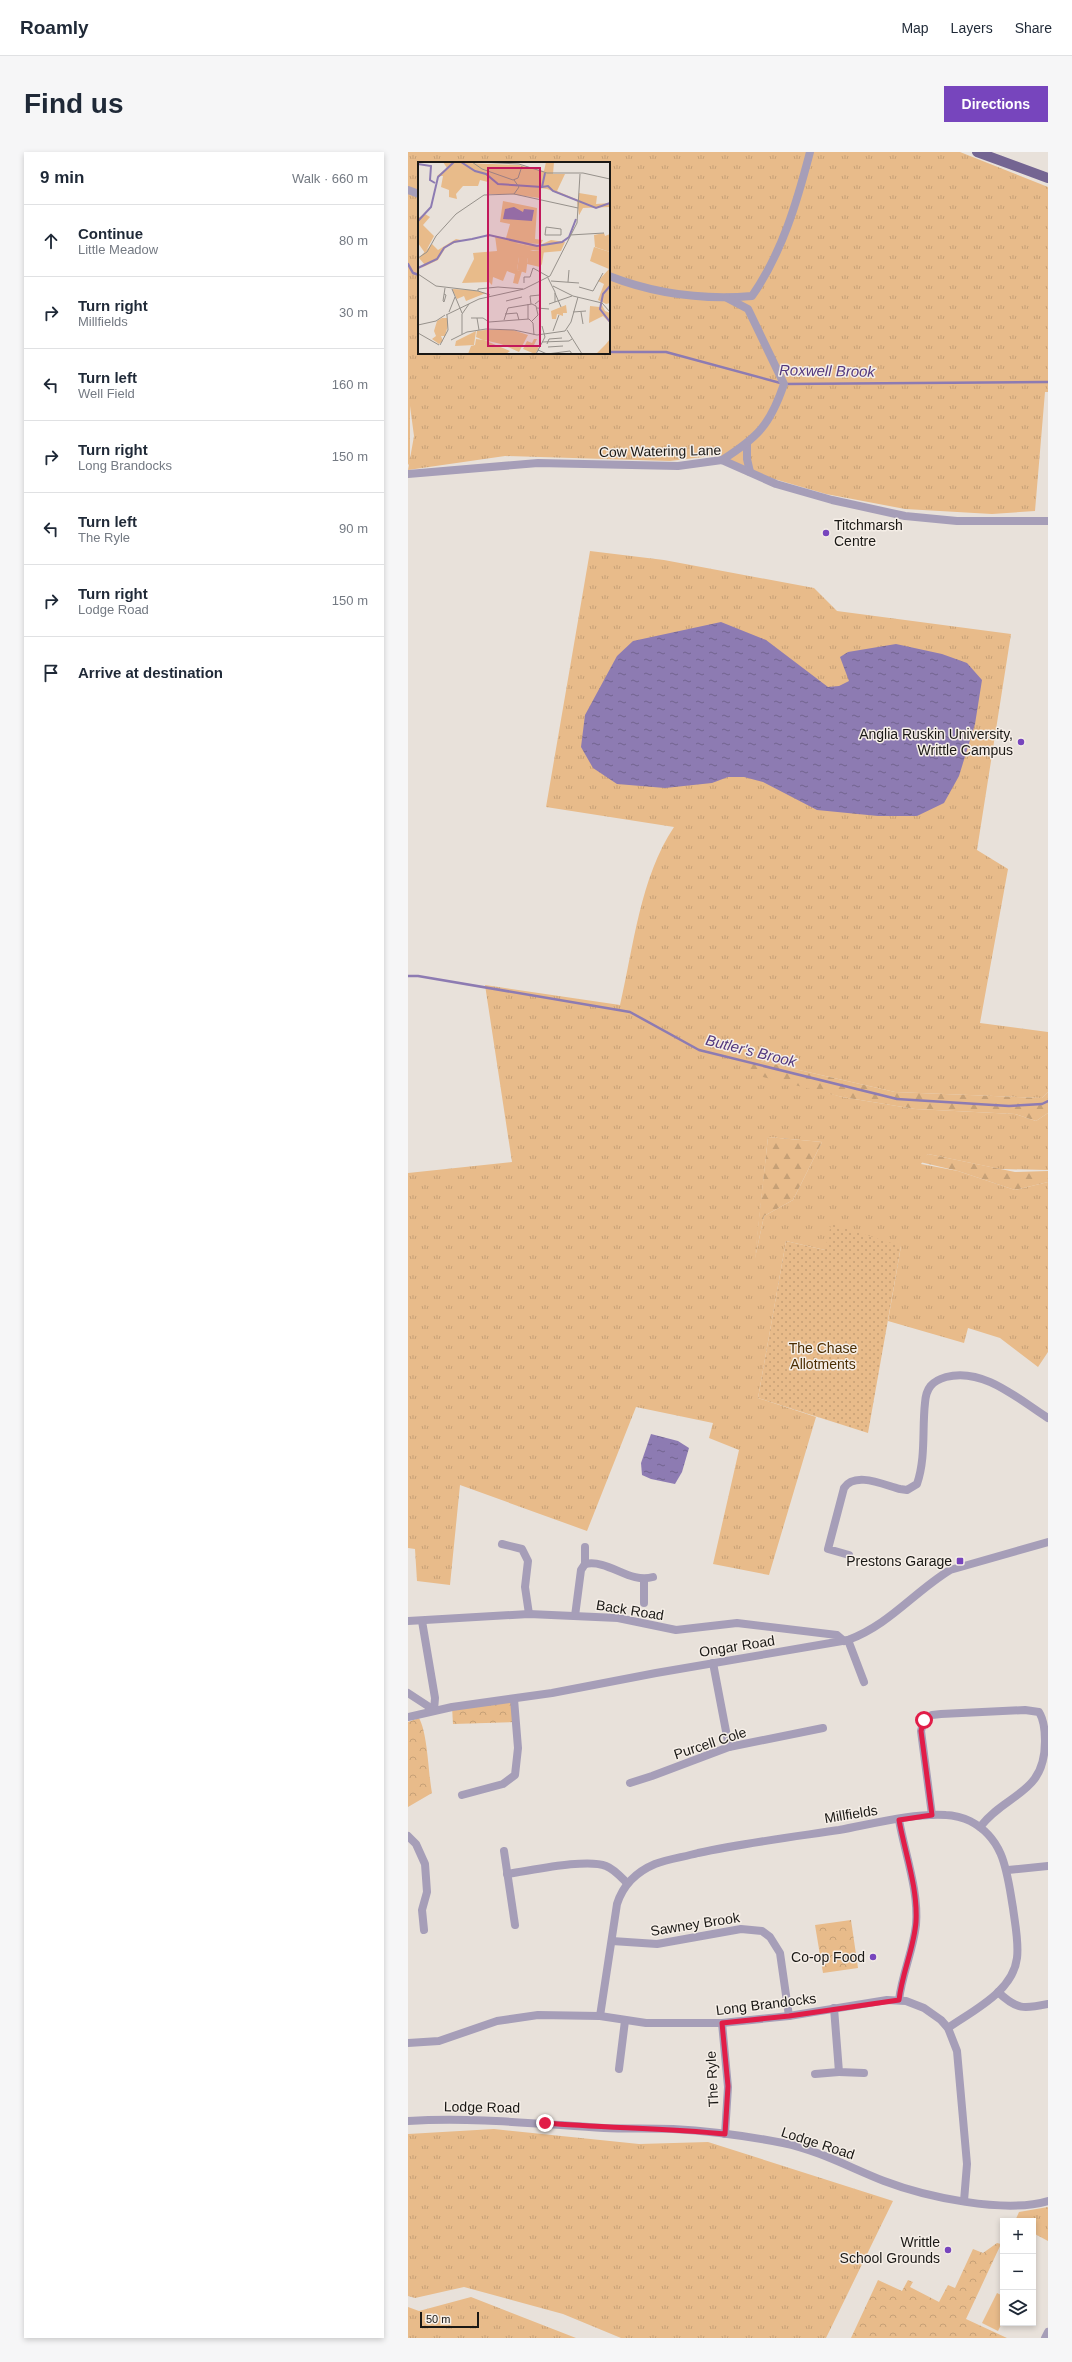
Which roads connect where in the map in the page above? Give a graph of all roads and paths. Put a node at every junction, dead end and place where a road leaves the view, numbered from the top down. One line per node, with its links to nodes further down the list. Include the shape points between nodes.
1 (810, 152): 7 (street, via 779,247 767,275)
2 (977, 152): 3 (main road)
3 (1048, 178)
4 (408, 190): 5 (street)
5 (418, 194)
6 (610, 276): 8 (street, via 631,285 660,291)
7 (752, 296): 8 (street); 9 (street)
8 (728, 298): 9 (street)
9 (748, 309): 10 (street, via 784,384 776,406 764,427)
10 (747, 444): 11 (street); 12 (street)
11 (722, 460): 12 (street, Cow Watering Lane); 13 (street, Cow Watering Lane, via 678,466 629,467 538,463)
12 (750, 472): 14 (street, Cow Watering Lane, via 776,484 832,500 904,516 957,521)
13 (408, 474)
14 (1048, 521)
15 (1048, 1418): 19 (street, via 994,1384 972,1376 952,1375 933,1382 925,1404 925,1430 917,1484 907,1490 855,1479 850,1480 844,1488 828,1549)
16 (1048, 1542): 28 (street, Ongar Road, via 950,1570 879,1626)
17 (502, 1544): 24 (street, via 522,1549 528,1561 525,1587)
18 (586, 1547): 20 (street)
19 (849, 1555)
20 (585, 1564): 22 (street, via 603,1566); 25 (street, via 581,1570)
21 (653, 1577): 22 (street)
22 (644, 1580): 23 (street)
23 (644, 1603)
24 (529, 1614): 25 (street, Back Road); 27 (street, Back Road)
25 (575, 1616): 28 (street, Back Road, via 618,1618 682,1631 724,1623 769,1625 837,1635)
26 (408, 1621): 27 (street, Back Road)
27 (422, 1621): 33 (street, via 435,1698)
28 (846, 1640): 29 (street, Ongar Road); 30 (street)
29 (713, 1663): 32 (street, Ongar Road); 36 (street)
30 (864, 1682)
31 (408, 1693): 33 (street)
32 (514, 1699): 33 (street, Ongar Road); 38 (street, via 518,1748 515,1775 503,1784)
33 (434, 1710): 34 (street, Ongar Road)
34 (408, 1717)
35 (823, 1728): 36 (street, Purcell Cole)
36 (729, 1747): 37 (street, Purcell Cole)
37 (630, 1783)
38 (462, 1795)
39 (932, 1815): 40 (street, Millfields); 41 (street, Millfields, via 947,1814); 41 (street, via 921,1731 924,1720 941,1714 1025,1710 1039,1712 1045,1739 1040,1771 1027,1790 998,1807)
40 (899, 1820): 47 (street, Millfields, via 723,1848 664,1861 644,1870); 52 (street, via 915,1895 916,1913 914,1934)
41 (980, 1827): 45 (street, Millfields, via 1000,1850)
42 (408, 1836): 49 (street, via 416,1844 425,1864 427,1892 422,1910)
43 (504, 1851): 46 (street)
44 (1048, 1866): 45 (street)
45 (1008, 1870): 51 (street, Millfields, via 1017,1936 1017,1960 1008,1981)
46 (507, 1874): 47 (street, via 598,1864 607,1866); 48 (street)
47 (627, 1883): 50 (street, Millfields, via 620,1893 617,1904)
48 (515, 1925)
49 (424, 1930)
50 (612, 1940): 55 (street, Millfields); 56 (street, Sawney Brook, via 656,1944 741,1929 762,1931 770,1937 780,1953)
51 (998, 1992): 53 (street, via 1020,2008); 59 (street, Millfields)
52 (899, 2000): 54 (street, Long Brandocks); 59 (street, Long Brandocks, via 924,2008)
53 (1048, 2004)
54 (834, 2008): 56 (street, Long Brandocks); 62 (street)
55 (600, 2016): 57 (street, Long Brandocks); 60 (street, Long Brandocks, via 524,2016 439,2041)
56 (789, 2016): 58 (street, Long Brandocks)
57 (625, 2021): 58 (street, Long Brandocks, via 672,2024); 61 (street)
58 (722, 2023): 66 (street, The Ryle, via 728,2086)
59 (948, 2028): 67 (street, Long Brandocks, via 959,2061 968,2172)
60 (408, 2043)
61 (619, 2069)
62 (839, 2072): 63 (street); 64 (street)
63 (864, 2073)
64 (815, 2074)
65 (408, 2121): 66 (street, Lodge Road, via 505,2120)
66 (725, 2134): 67 (street, Lodge Road, via 785,2143 828,2157 884,2181 915,2191)
67 (964, 2201): 68 (street, Lodge Road, via 1011,2206)
68 (1048, 2201)
69 (1048, 2332): 70 (street)
70 (1045, 2338)

